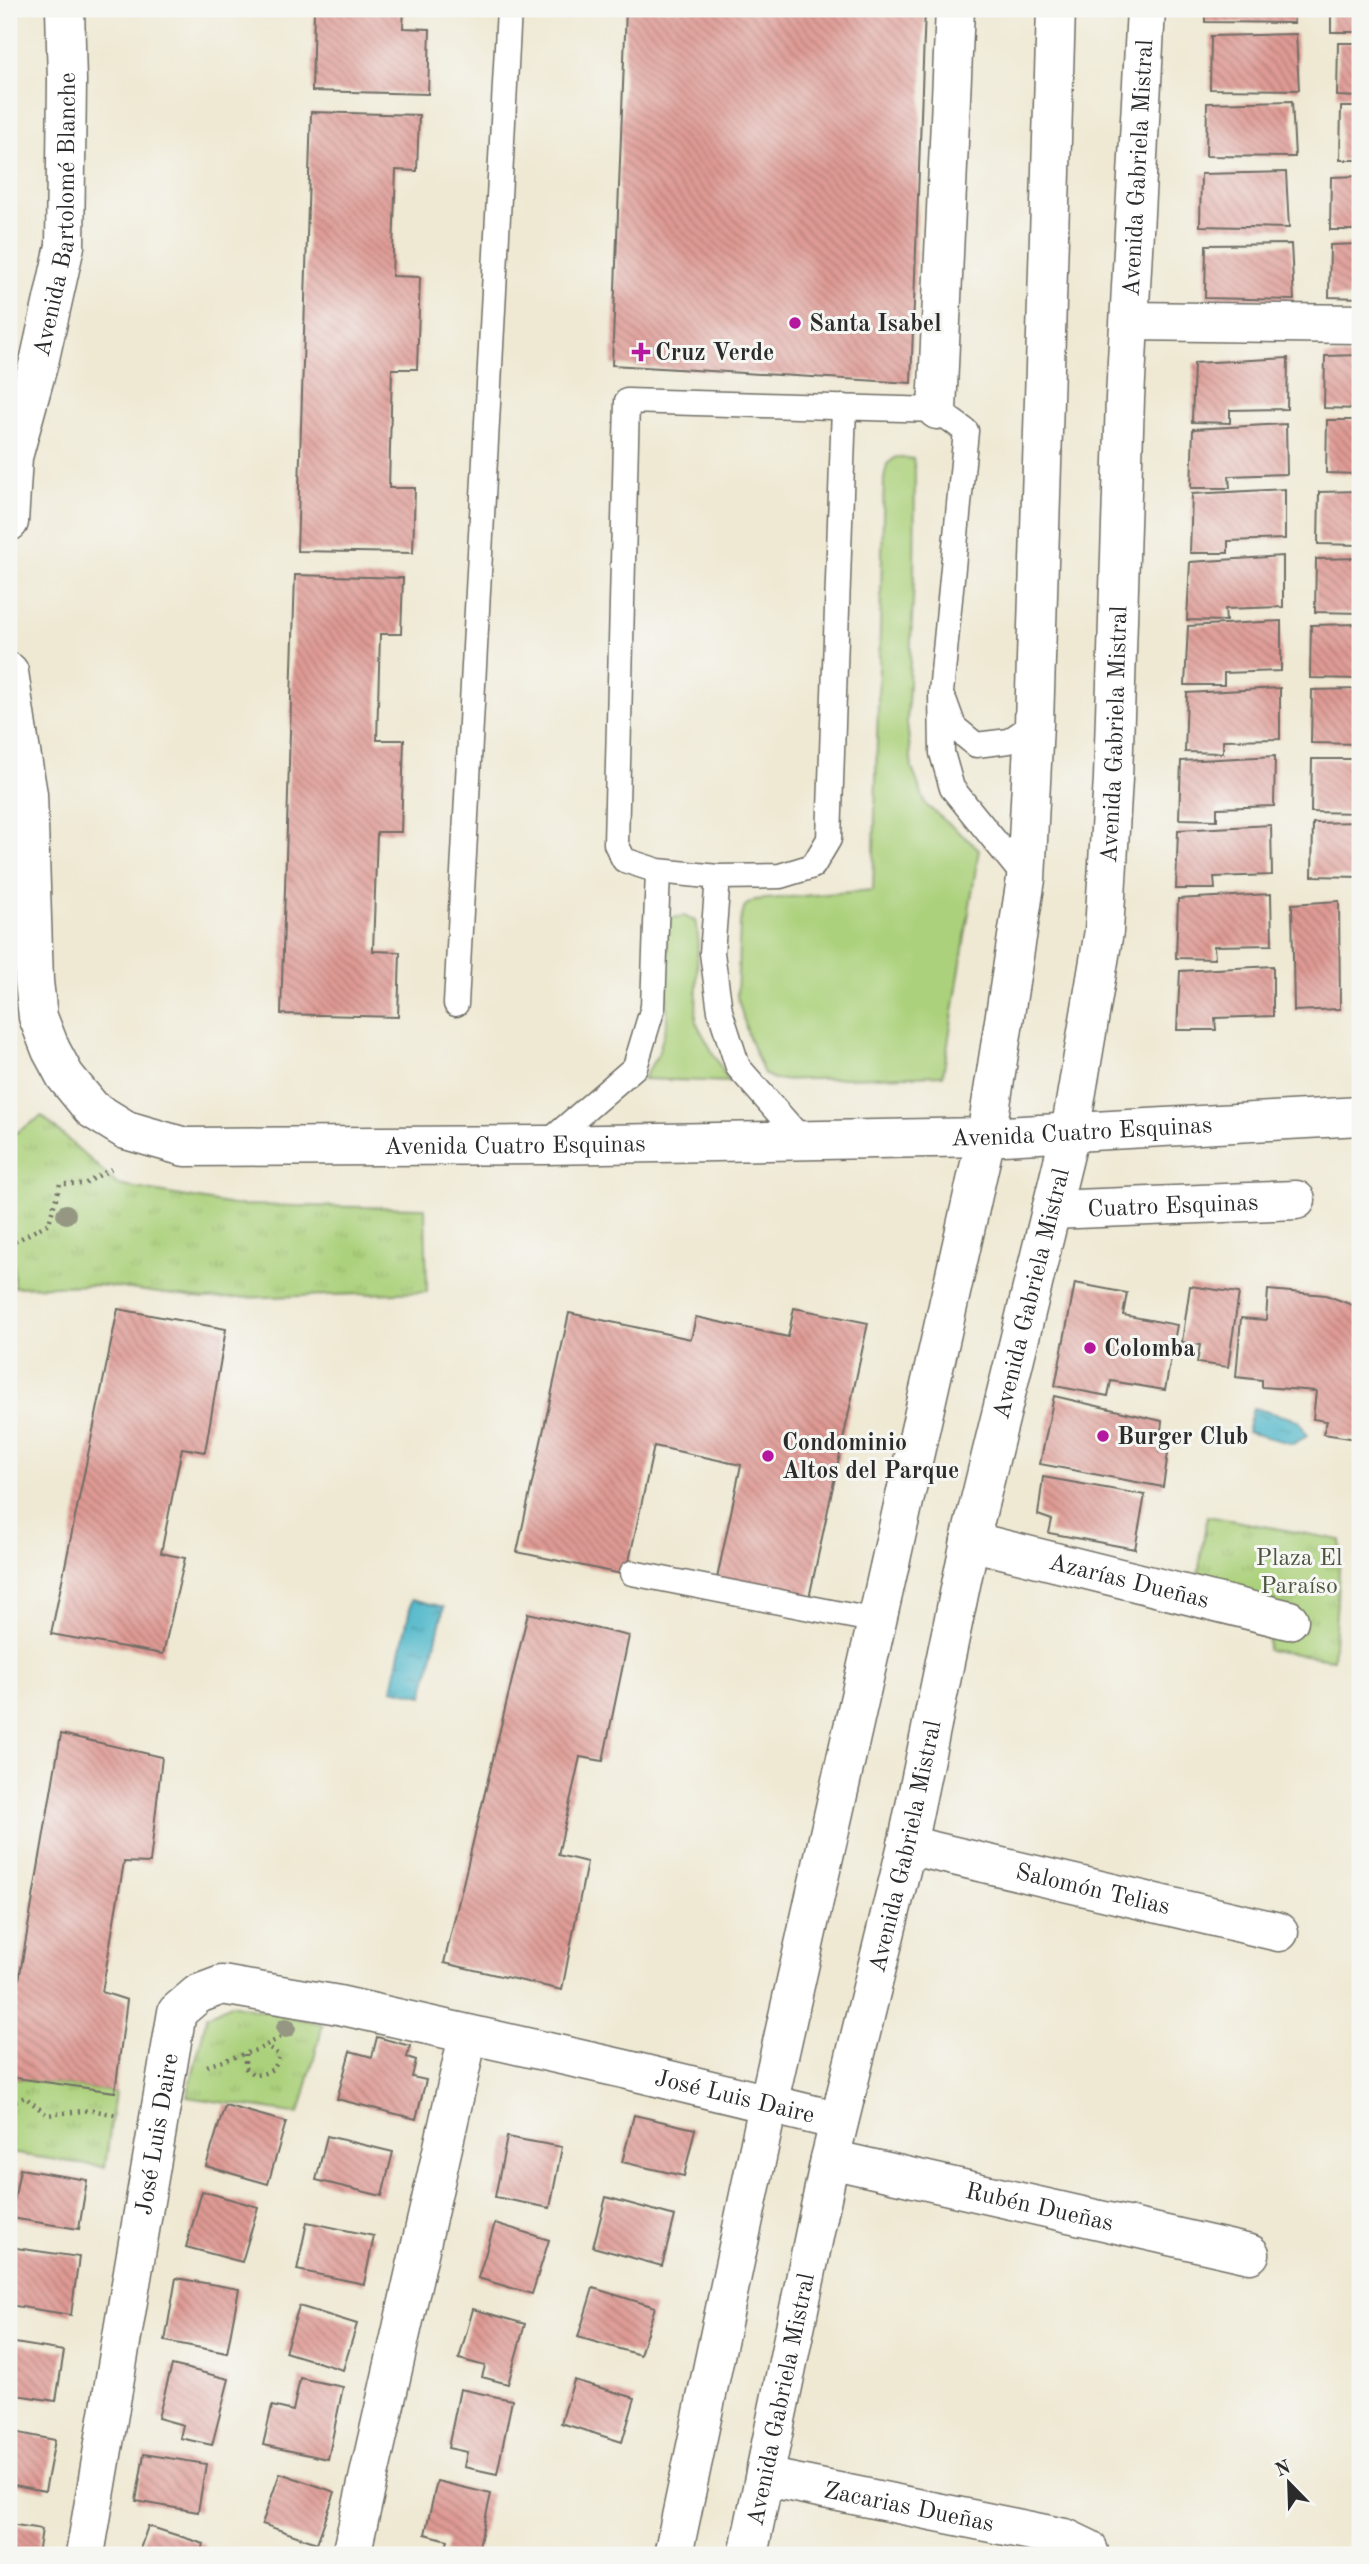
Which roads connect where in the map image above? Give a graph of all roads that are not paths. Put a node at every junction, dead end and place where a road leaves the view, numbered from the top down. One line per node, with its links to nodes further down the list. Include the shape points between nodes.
1 (65, 9): 10 (street, Avenida Bartolomé Blanche, via 65,246)
2 (509, 9): 19 (lane)
3 (955, 9): 9 (street)
4 (1056, 9): 15 (street)
5 (1146, 9): 6 (street, Avenida Gabriela Mistral)
6 (1130, 321): 7 (street); 21 (street, Avenida Gabriela Mistral, via 1104,931)
7 (1360, 324)
8 (844, 407): 9 (lane); 16 (lane, via 627,401 616,844 624,860); 17 (lane, via 829,839 813,866 780,876)
9 (937, 410): 13 (lane, via 966,431)
10 (11, 461): 11 (street, Avenida Bartolomé Blanche)
11 (9, 522)
12 (9, 672): 14 (street)
13 (941, 693): 15 (lane, via 954,727 975,745 1009,741); 18 (lane, via 942,753 952,788)
14 (13, 724): 24 (street, Avenida Cuatro Esquinas, via 28,794 38,1017 65,1076 92,1109 126,1130 185,1147)
15 (1034, 724): 18 (street)
16 (658, 871): 17 (lane); 24 (lane, via 653,1007 635,1067)
17 (718, 877): 23 (lane, via 712,953 720,1011 738,1067)
18 (1026, 878): 22 (street)
19 (456, 1004)
20 (1360, 1116): 21 (street, Avenida Cuatro Esquinas)
21 (1070, 1133): 22 (street, Avenida Cuatro Esquinas); 26 (street, Avenida Gabriela Mistral)
22 (986, 1137): 23 (street, Avenida Cuatro Esquinas); 30 (street)
23 (803, 1141): 24 (street, Avenida Cuatro Esquinas)
24 (545, 1145)
25 (1296, 1199): 26 (street, Cuatro Esquinas)
26 (1051, 1210): 27 (street, Avenida Gabriela Mistral)
27 (970, 1541): 29 (street, Azarías Dueñas); 31 (street, Avenida Gabriela Mistral)
28 (632, 1573): 30 (lane)
29 (1289, 1620)
30 (877, 1621): 34 (street)
31 (906, 1844): 32 (street, Salomón Telias); 35 (street, Avenida Gabriela Mistral)
32 (1279, 1932)
33 (468, 2036): 34 (street, José Luis Daire); 39 (street, José Luis Daire, via 338,2005 222,1985 198,1994 177,2012); 40 (street)
34 (768, 2105): 35 (street, José Luis Daire); 41 (street)
35 (839, 2121): 36 (street, Avenida Gabriela Mistral)
36 (830, 2159): 37 (street, Rubén Dueñas); 38 (street, Avenida Gabriela Mistral)
37 (1250, 2254)
38 (765, 2477): 42 (street, Avenida Gabriela Mistral); 43 (street, Zacarias Dueñas, via 1065,2538)
39 (85, 2555)
40 (351, 2555)
41 (673, 2555)
42 (748, 2555)
43 (1090, 2555)

